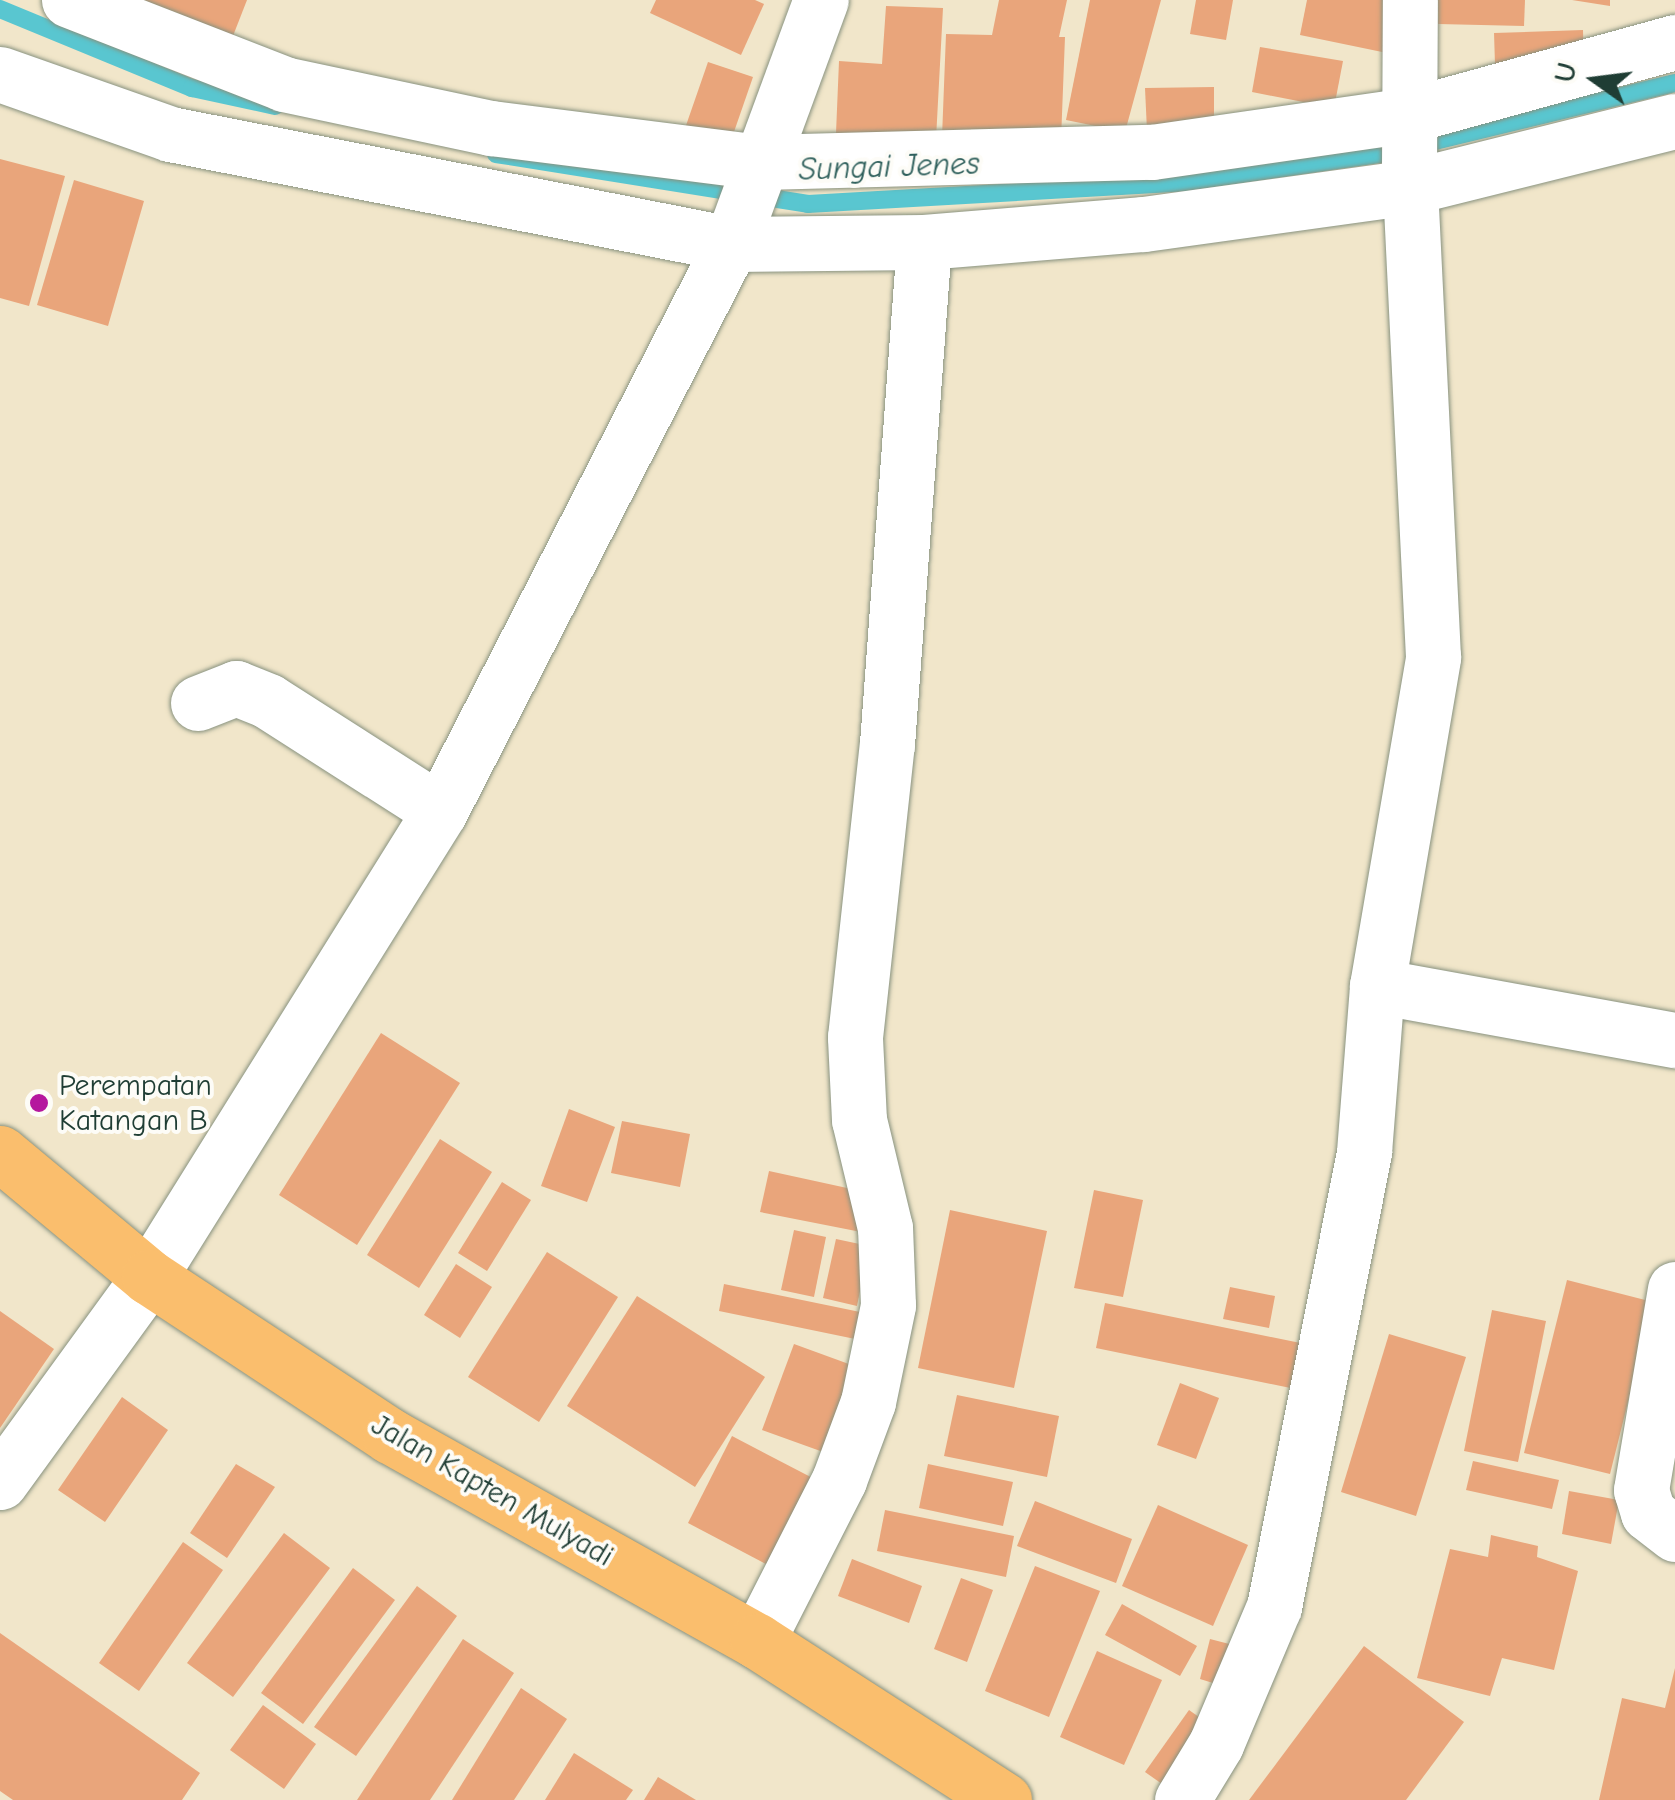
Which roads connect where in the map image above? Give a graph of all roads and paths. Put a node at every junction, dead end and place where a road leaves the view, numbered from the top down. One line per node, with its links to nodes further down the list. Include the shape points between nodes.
1 (69, 0): 8 (street, via 284,84 490,128)
2 (821, 0): 8 (street)
3 (1410, 0): 7 (street)
4 (1675, 42): 7 (street)
5 (0, 74): 9 (street, via 170,134)
6 (1675, 121): 7 (street)
7 (1409, 149): 8 (street); 10 (street, via 1144,224); 13 (street, via 1433,657)
8 (759, 167): 9 (street)
9 (735, 234): 10 (street); 12 (street)
10 (924, 242): 20 (street, via 888,744 855,1037 859,1120 885,1228 888,1306 868,1402 839,1480)
11 (198, 703): 12 (street, via 236,688 268,701)
12 (440, 811): 16 (street)
13 (1376, 986): 14 (street); 22 (street, via 1364,1152 1274,1606 1216,1744)
14 (1675, 1040)
15 (0, 1153): 16 (main road, Jalan Kapten Mulyadi)
16 (149, 1277): 18 (street); 20 (main road, Jalan Kapten Mulyadi, via 390,1436)
17 (1675, 1289): 19 (street, via 1640,1490 1648,1513)
18 (0, 1482)
19 (1675, 1534)
20 (757, 1641): 21 (main road, Jalan Kapten Mulyadi)
21 (1004, 1800)
22 (1182, 1800)

